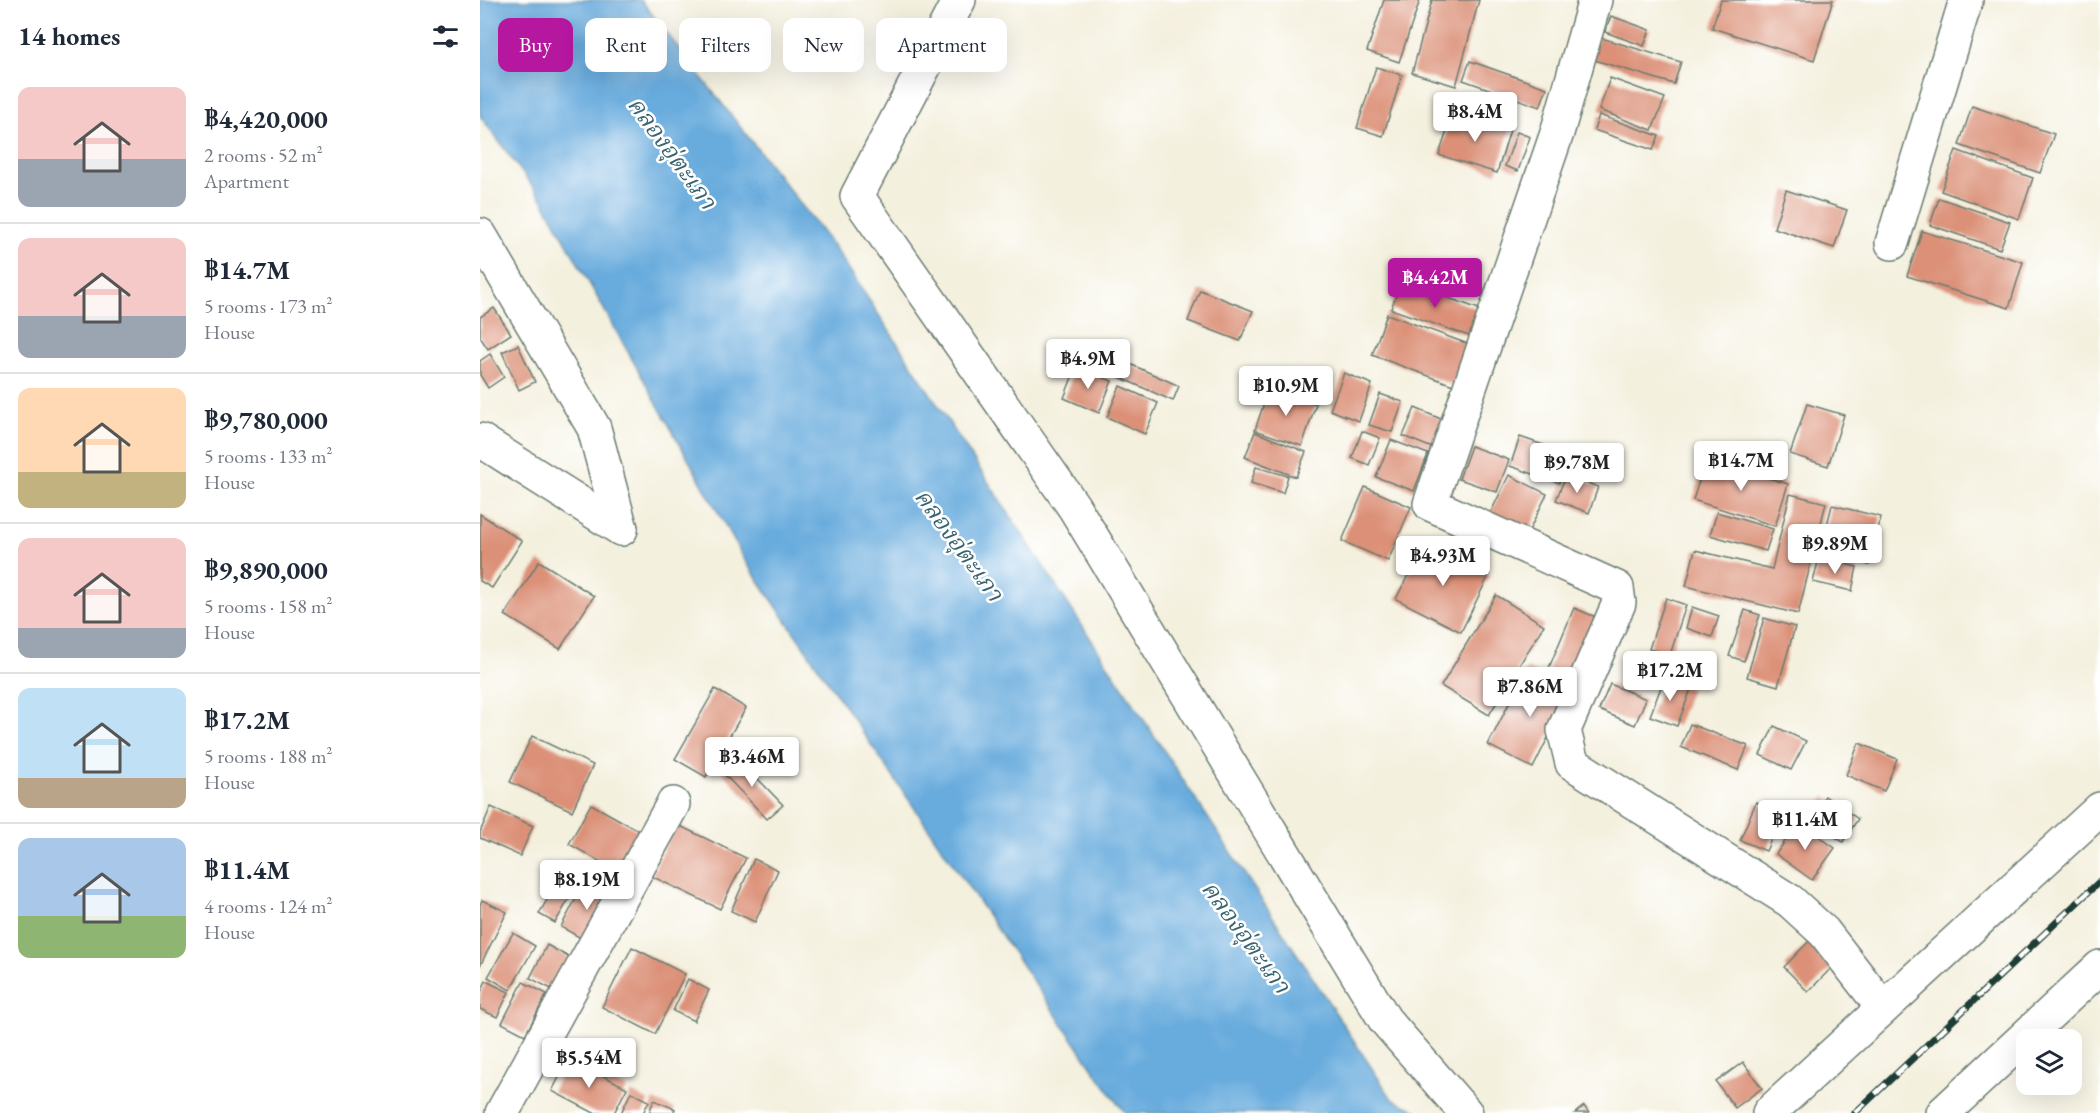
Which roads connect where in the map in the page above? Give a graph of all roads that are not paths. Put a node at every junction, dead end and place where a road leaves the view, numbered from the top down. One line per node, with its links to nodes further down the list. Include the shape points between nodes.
1 (959, 0): 12 (street, via 857,196 1074,507 1385,1020)
2 (1595, 0): 10 (street, via 1557,133 1430,504 1617,588 1619,603 1564,730 1572,763 1790,901 1824,932)
3 (1966, 0): 5 (street)
4 (480, 235): 6 (street, via 594,428 621,530)
5 (1892, 243)
6 (480, 440)
7 (673, 804): 11 (street)
8 (2100, 808): 10 (street)
9 (2100, 967): 14 (street)
10 (1883, 1008): 13 (street)
11 (502, 1113)
12 (1466, 1113)
13 (1769, 1113)
14 (1943, 1113)

